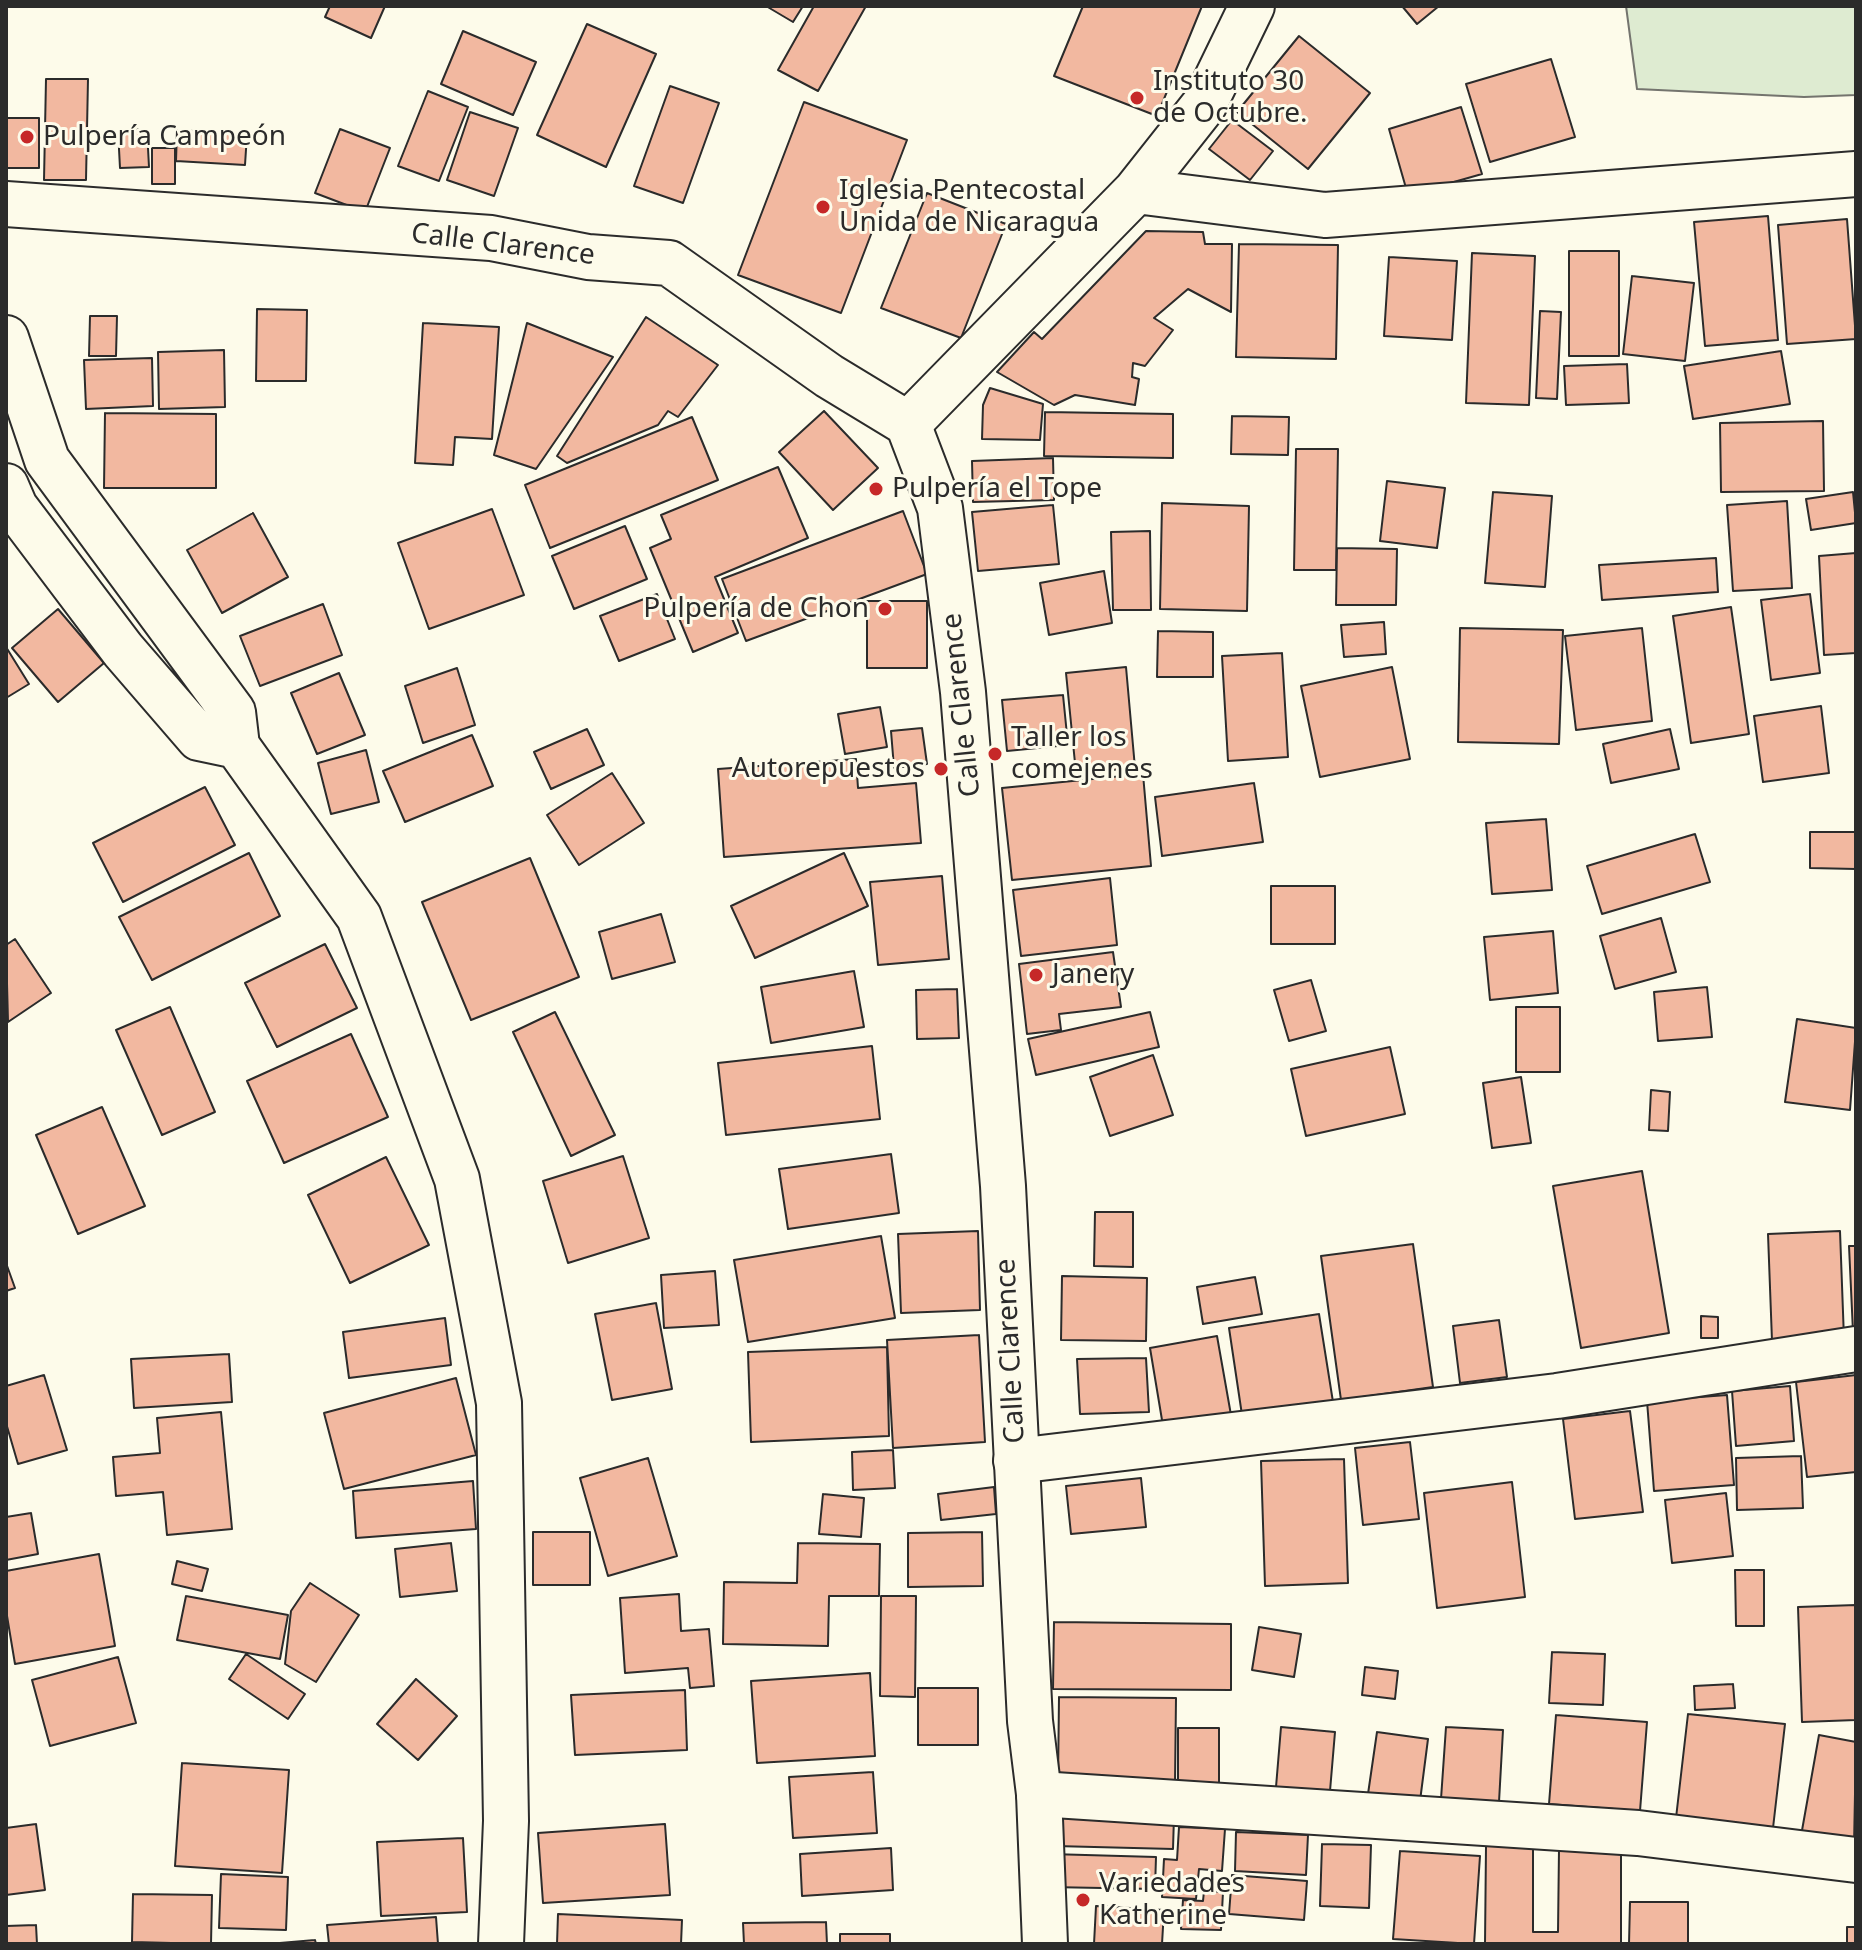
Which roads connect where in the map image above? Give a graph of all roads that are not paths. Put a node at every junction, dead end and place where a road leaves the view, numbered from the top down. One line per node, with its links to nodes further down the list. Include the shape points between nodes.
1 (1252, 6): 3 (street, via 1204,105)
2 (1856, 174): 3 (street, via 1325,215)
3 (1136, 191): 6 (street)
4 (6, 204): 6 (street, Calle Clarence, via 491,238 588,257 669,263 829,376)
5 (6, 338): 8 (street, via 47,460 233,712)
6 (908, 424): 10 (street, Calle Clarence, via 940,508 961,665 1003,1186)
7 (6, 486): 8 (street, via 15,507 123,650 199,738)
8 (237, 746): 13 (street, via 359,917 457,1179 499,1403 506,1821)
9 (1856, 1349): 10 (street, via 1557,1396)
10 (1016, 1461): 11 (street, Calle Clarence)
11 (1039, 1794): 12 (street, via 1638,1833); 14 (street, Calle Clarence)
12 (1856, 1860)
13 (501, 1944)
14 (1045, 1944)

